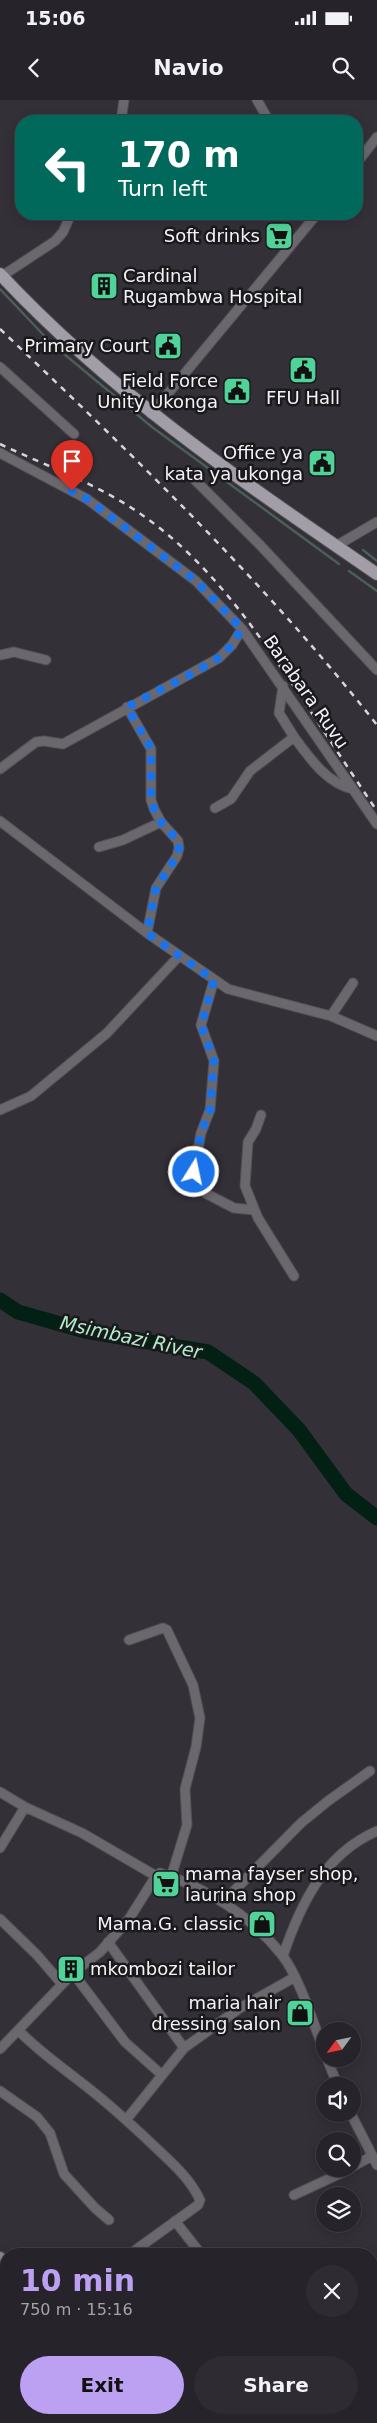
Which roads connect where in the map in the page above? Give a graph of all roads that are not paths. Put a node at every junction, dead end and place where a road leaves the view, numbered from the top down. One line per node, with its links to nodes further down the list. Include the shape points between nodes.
1 (124, 100): 3 (street)
2 (257, 100): 4 (street)
3 (122, 115)
4 (266, 115)
5 (377, 137): 6 (street)
6 (363, 155)
7 (68, 220): 9 (street, via 55,241)
8 (312, 220): 11 (street)
9 (1, 275): 11 (main road, via 54,330)
10 (0, 367): 12 (street)
11 (152, 414): 16 (main road)
12 (74, 434)
13 (0, 453): 18 (street, Barabara Ruvu, via 87,499 196,581)
14 (189, 474): 21 (street)
15 (377, 522): 16 (street)
16 (336, 546): 17 (main road)
17 (377, 574)
18 (242, 629): 22 (street, Barabara Ruvu); 23 (street, via 225,654)
19 (0, 655): 20 (street, via 14,652)
20 (46, 660)
21 (377, 670)
22 (283, 686): 24 (street, via 279,713); 26 (street, Barabara Ruvu)
23 (127, 707): 25 (street, via 63,744 36,742); 29 (street, via 151,748 151,800)
24 (294, 737): 26 (street, via 327,775 346,788); 27 (street, via 250,771 231,798)
25 (0, 769)
26 (354, 789): 30 (street, Barabara Ruvu)
27 (215, 808)
28 (0, 821): 32 (street)
29 (161, 822): 31 (street); 32 (street, via 178,841 179,848 156,888)
30 (377, 824)
31 (100, 847)
32 (147, 933): 33 (street)
33 (179, 956): 34 (street); 38 (street, via 107,1033 31,1096)
34 (214, 980): 36 (street, via 228,989); 40 (street, via 201,1025 214,1060 210,1110 201,1133 194,1172 199,1187 207,1194 234,1208)
35 (353, 983): 36 (street)
36 (331, 1016): 37 (street)
37 (377, 1036)
38 (0, 1110)
39 (261, 1115): 40 (street, via 248,1142 245,1162 245,1186)
40 (254, 1210): 41 (street)
41 (294, 1276)
42 (129, 1640): 49 (street, via 163,1628 167,1630 193,1685 199,1707 200,1729 185,1789 187,1825)
43 (370, 1771): 50 (street, via 301,1823)
44 (0, 1792): 45 (street)
45 (25, 1807): 47 (street); 48 (street, via 82,1834)
46 (377, 1831): 53 (street, via 351,1846 326,1869 300,1910)
47 (0, 1848)
48 (156, 1876): 49 (street, via 160,1873); 52 (street, via 129,1919)
49 (171, 1876): 50 (street)
50 (223, 1902): 53 (street, via 255,1927)
51 (0, 1919): 56 (street)
52 (108, 1942): 54 (street); 59 (street)
53 (283, 1956): 55 (street)
54 (73, 1973): 56 (street); 61 (street, via 125,2042)
55 (294, 1977): 58 (street); 59 (street, via 240,2008)
56 (62, 1984): 57 (street)
57 (19, 2031): 60 (street); 63 (street, via 43,2055)
58 (316, 2031)
59 (184, 2048): 61 (street)
60 (0, 2049)
61 (162, 2074): 63 (street)
62 (0, 2091): 70 (street, via 36,2117 50,2133 64,2174)
63 (126, 2120): 71 (street, via 171,2161 197,2193 198,2205)
64 (356, 2122): 65 (street)
65 (372, 2156): 66 (street); 67 (street)
66 (361, 2162)
67 (377, 2165)
68 (332, 2177): 69 (street)
69 (294, 2195)
70 (109, 2220)
71 (175, 2221): 72 (street); 73 (street)
72 (138, 2248)
73 (196, 2248)

